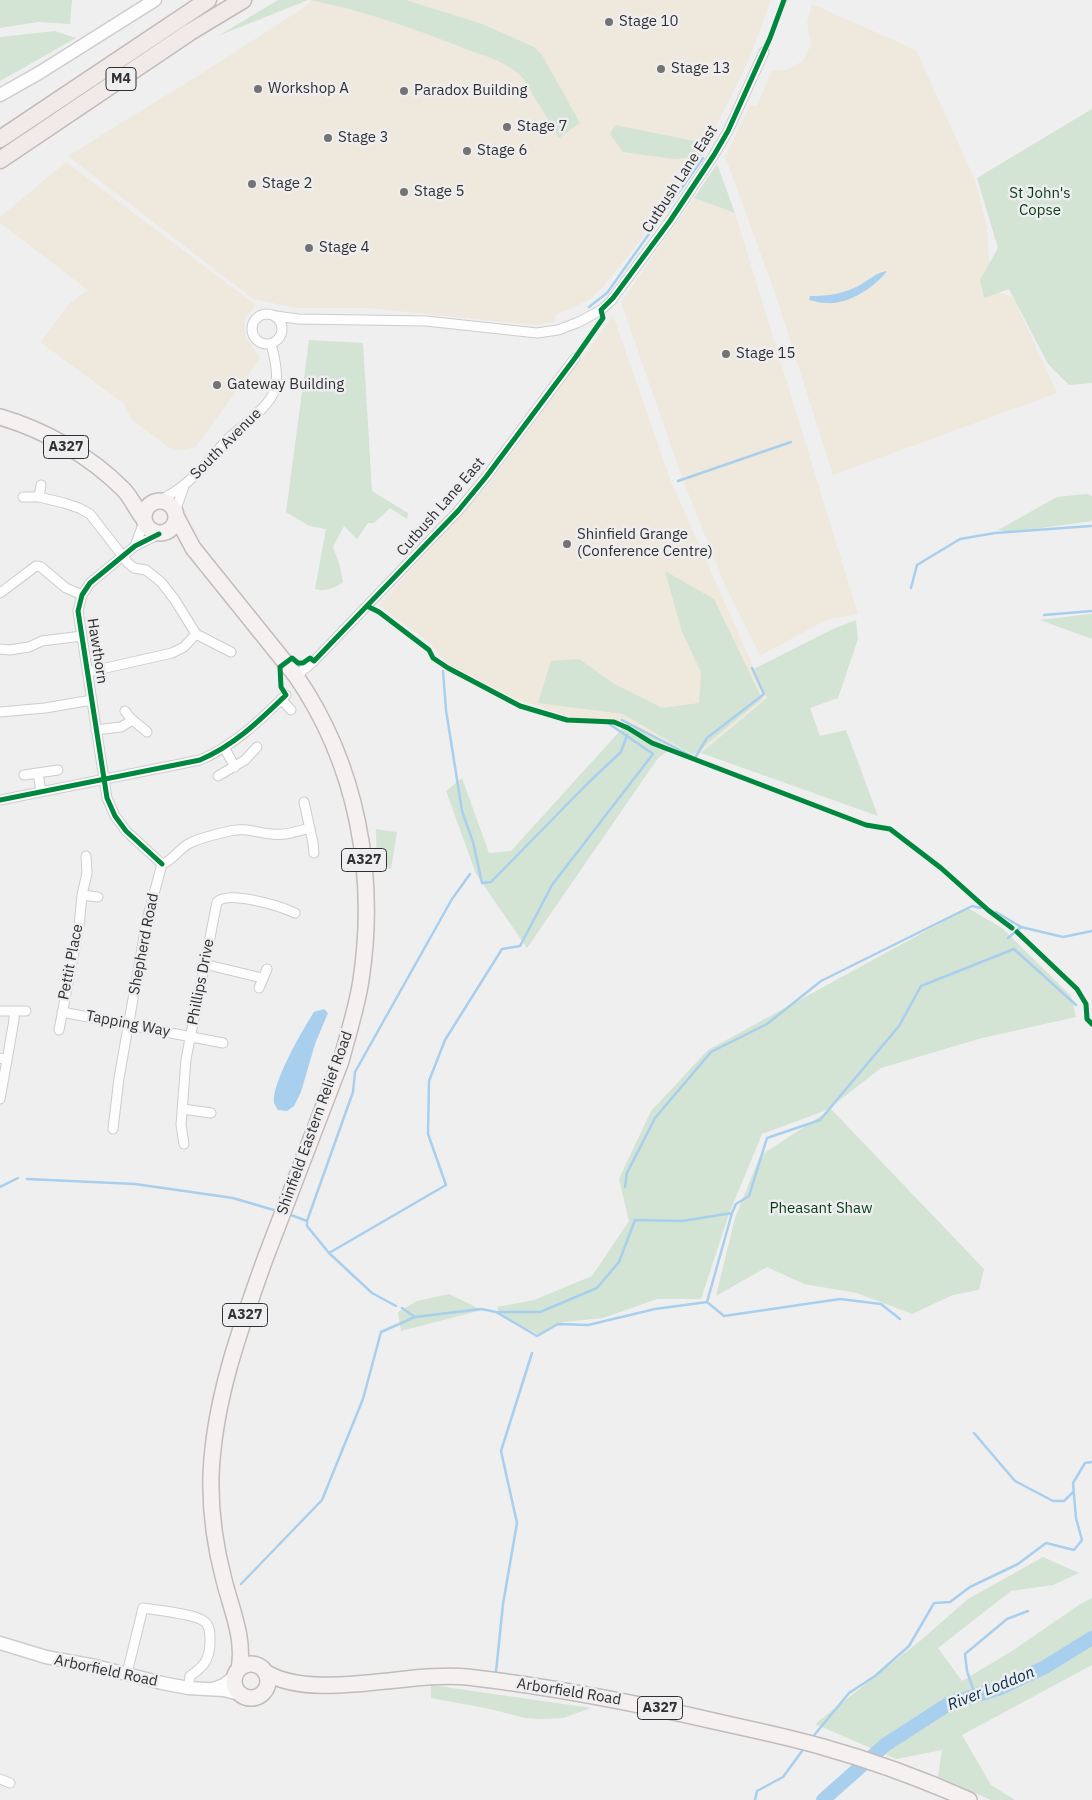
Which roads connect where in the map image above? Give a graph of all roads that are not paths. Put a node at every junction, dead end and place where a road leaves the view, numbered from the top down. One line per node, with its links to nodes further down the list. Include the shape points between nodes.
1 (155, 0): 5 (main road)
2 (208, 0): 6 (highway, M4)
3 (243, 0): 7 (highway, M4)
4 (764, 52): 9 (street, Cutbush Lane East, via 728,131 707,167 601,310 558,330 537,333 418,321)
5 (0, 95)
6 (0, 140)
7 (0, 160)
8 (276, 316): 9 (street, Cutbush Lane East); 10 (street); 11 (street, via 261,315 253,325 256,339)
9 (298, 318): 10 (street)
10 (283, 330): 11 (street, via 279,339)
11 (271, 344): 15 (street, South Avenue, via 276,378 275,390 269,401 226,440)
12 (575, 358): 33 (street, Cutbush Lane East, via 458,511 314,662)
13 (0, 417): 16 (main road, A327, via 25,425 58,442)
14 (41, 485): 18 (street)
15 (184, 486): 19 (street, South Avenue); 20 (street, South Avenue)
16 (124, 490): 19 (main road, A327); 21 (main road, A327)
17 (24, 497): 18 (street)
18 (39, 497): 25 (street, via 90,514)
19 (158, 501): 20 (main road, via 169,504); 21 (main road, via 148,505)
20 (176, 514): 22 (main road, via 173,527); 24 (main road, Shinfield Eastern Relief Road / A327)
21 (144, 520): 22 (main road, via 150,530); 23 (street)
22 (161, 534): 23 (street); 24 (main road, Shinfield Eastern Relief Road / A327, via 172,536)
23 (135, 546): 25 (street)
24 (192, 548): 33 (main road, Shinfield Eastern Relief Road / A327)
25 (123, 556): 27 (street, via 90,583); 28 (street, via 134,568 146,570 161,582)
26 (0, 593): 27 (street, via 36,566 66,588)
27 (82, 595): 29 (street, Hawthorn, via 78,611)
28 (196, 634): 31 (street); 32 (street, via 184,647 172,653)
29 (82, 636): 30 (street, via 42,641 29,647); 32 (street, Hawthorn)
30 (0, 649)
31 (230, 652)
32 (88, 672): 34 (street, Hawthorn)
33 (296, 676): 78 (main road, Shinfield Eastern Relief Road / A327, via 328,731 353,802 366,876 364,949 358,995 340,1061 240,1332 215,1430 211,1476 214,1525 222,1574)
34 (92, 700): 37 (street); 39 (street, Hawthorn)
35 (291, 710): 42 (street, via 284,697)
36 (125, 711): 38 (street)
37 (0, 712)
38 (131, 721): 39 (street, via 121,727); 40 (street, via 140,724)
39 (96, 730): 48 (street, Hawthorn)
40 (147, 732)
41 (257, 747): 43 (street)
42 (225, 749): 43 (street); 48 (street, via 200,760)
43 (235, 767): 47 (street)
44 (58, 770): 45 (street)
45 (38, 773): 46 (street); 49 (street)
46 (24, 775)
47 (218, 776)
48 (103, 780): 49 (street); 55 (street, via 114,816)
49 (41, 792): 50 (street)
50 (0, 800)
51 (304, 802): 52 (street)
52 (310, 828): 53 (street); 55 (street, via 283,834 233,830 190,843)
53 (314, 853)
54 (86, 856): 56 (street, Pettit Place, via 87,874)
55 (162, 864): 67 (street, Shepherd Road, via 149,911)
56 (82, 895): 57 (street); 66 (street, Pettit Place)
57 (98, 897)
58 (294, 913): 59 (street, Phillips Drive, via 270,904 220,899)
59 (204, 964): 61 (street); 69 (street, Phillips Drive)
60 (267, 969): 61 (street)
61 (262, 978): 62 (street)
62 (258, 988)
63 (0, 1011): 64 (street)
64 (14, 1011): 65 (street); 71 (street)
65 (26, 1011)
66 (62, 1012): 67 (street, Tapping Way); 68 (street, Pettit Place)
67 (128, 1025): 69 (street, Tapping Way); 75 (street, Shepherd Road)
68 (59, 1030)
69 (191, 1037): 70 (street, Tapping Way); 73 (street, Phillips Drive, via 186,1059)
70 (223, 1043)
71 (3, 1059): 72 (street)
72 (0, 1099)
73 (183, 1109): 74 (street); 76 (street, Phillips Drive)
74 (211, 1112)
75 (113, 1129)
76 (184, 1144)
77 (0, 1644): 80 (main road, Arborfield Road, via 46,1658)
78 (241, 1646): 79 (main road, Shinfield Eastern Relief Road / A327); 81 (main road, Shinfield Eastern Relief Road / A327)
79 (260, 1668): 81 (main road, via 244,1666); 82 (main road, Arborfield Road / A327, via 284,1681); 85 (main road, via 268,1682)
80 (128, 1673): 83 (main road, Arborfield Road); 83 (street, via 143,1608 194,1617 205,1622 210,1632 209,1649 204,1666 190,1676)
81 (237, 1673): 84 (main road, via 224,1685); 86 (main road, A327, via 234,1685)
82 (296, 1683): 85 (main road, Arborfield Road / A327, via 278,1684); 89 (main road, Arborfield Road / A327, via 346,1684 426,1676 464,1677 634,1703 823,1747)
83 (188, 1688): 84 (main road, Arborfield Road)
84 (213, 1689): 86 (main road, Arborfield Road)
85 (265, 1690): 86 (main road, A327, via 253,1698)
86 (239, 1694)
87 (0, 1779): 88 (street)
88 (10, 1783)
89 (969, 1800)

